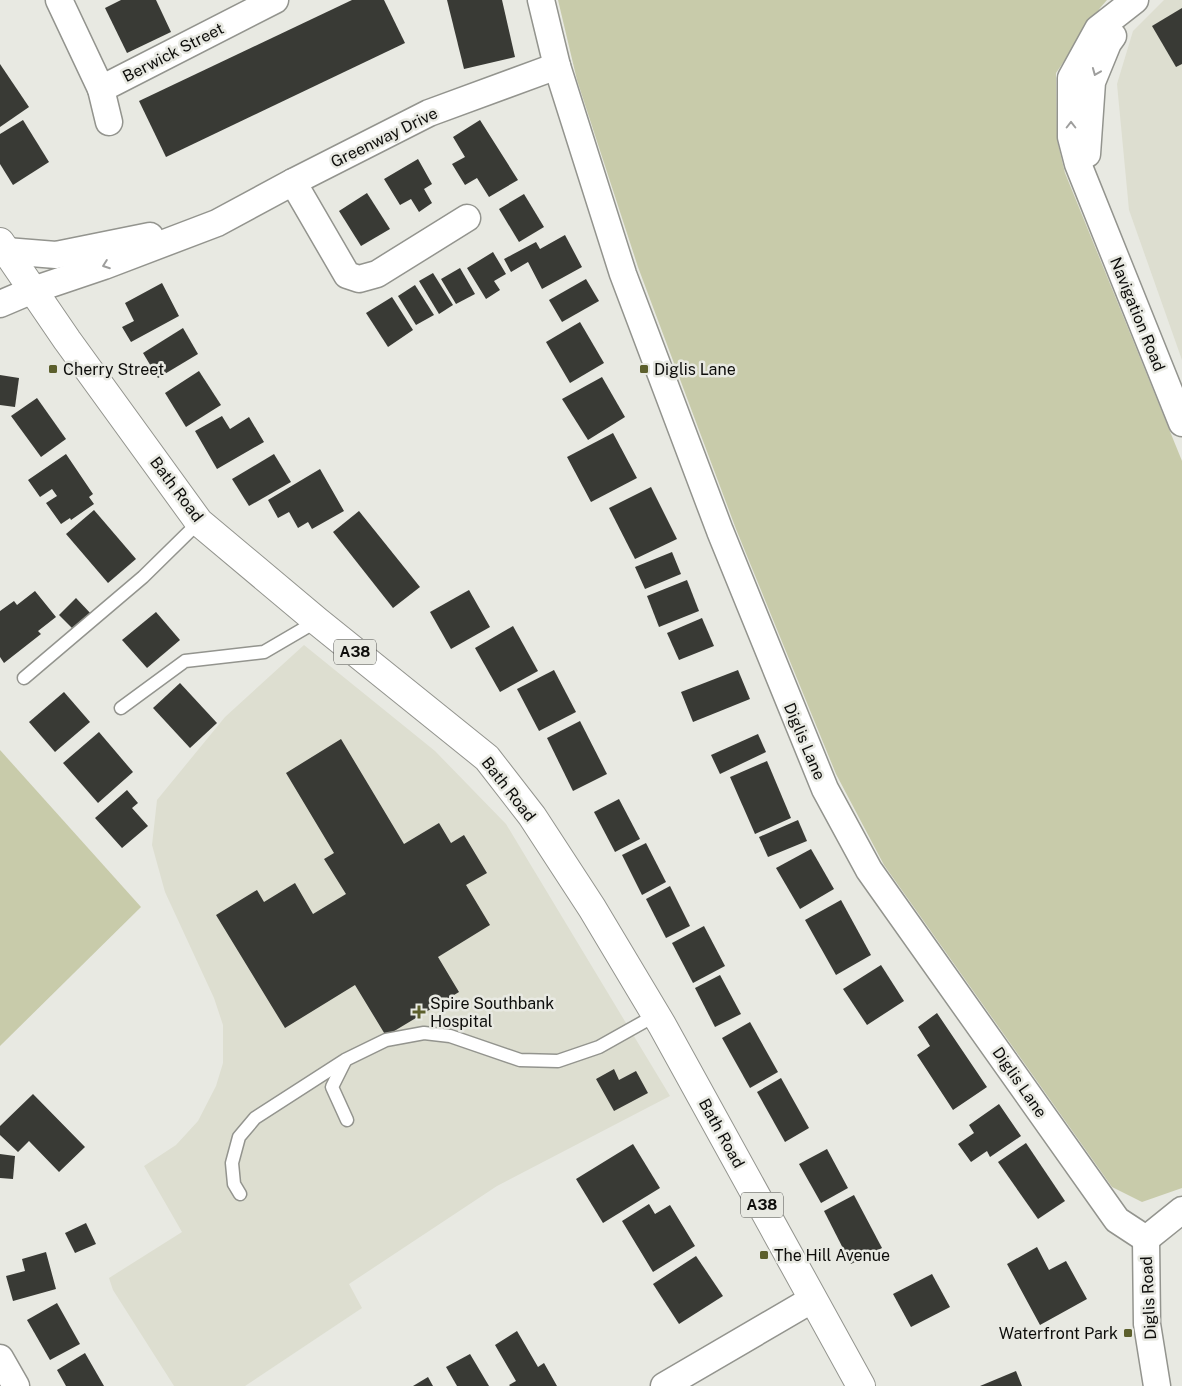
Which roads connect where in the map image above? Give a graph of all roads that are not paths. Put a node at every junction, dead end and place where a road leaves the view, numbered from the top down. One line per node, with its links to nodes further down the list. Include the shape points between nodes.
1 (59, 0): 6 (street)
2 (274, 0): 6 (street, Berwick Street)
3 (541, 0): 5 (street, Diglis Lane)
4 (1136, 0): 14 (street, Navigation Road, via 1098,29 1071,78 1071,138 1078,164)
5 (558, 66): 8 (street, Greenway Drive, via 429,113); 24 (street, Diglis Lane, via 623,274 720,531 825,789 869,870 1117,1220)
6 (101, 89): 7 (street)
7 (110, 122)
8 (292, 182): 9 (street, via 347,275 359,279 377,274); 10 (street, Greenway Drive)
9 (467, 218)
10 (217, 222): 11 (street, Greenway Drive, via 56,255); 12 (street, Greenway Drive, one-way to 12)
11 (3, 246): 12 (main road, Bath Road / A38)
12 (32, 290): 13 (street); 15 (main road, Bath Road / A38)
13 (0, 304)
14 (1182, 423)
15 (199, 522): 16 (main road, Bath Road / A38); 17 (lane, via 142,577)
16 (317, 621): 18 (lane, via 264,652 185,662); 19 (main road, Bath Road / A38, via 487,758 532,816)
17 (24, 678)
18 (121, 708)
19 (656, 1015): 20 (lane, via 599,1047 558,1061 520,1060 450,1036 424,1033 386,1040); 25 (main road, Bath Road / A38)
20 (345, 1060): 21 (lane, via 332,1087); 22 (lane, via 255,1118 239,1137 232,1163 234,1184)
21 (347, 1120)
22 (240, 1194)
23 (1182, 1210): 24 (street)
24 (1146, 1240): 30 (street, Diglis Road, via 1146,1324)
25 (814, 1299): 28 (street); 29 (main road, Bath Road / A38)
26 (0, 1358): 27 (street)
27 (16, 1386)
28 (664, 1386)
29 (861, 1386)
30 (1157, 1386)

